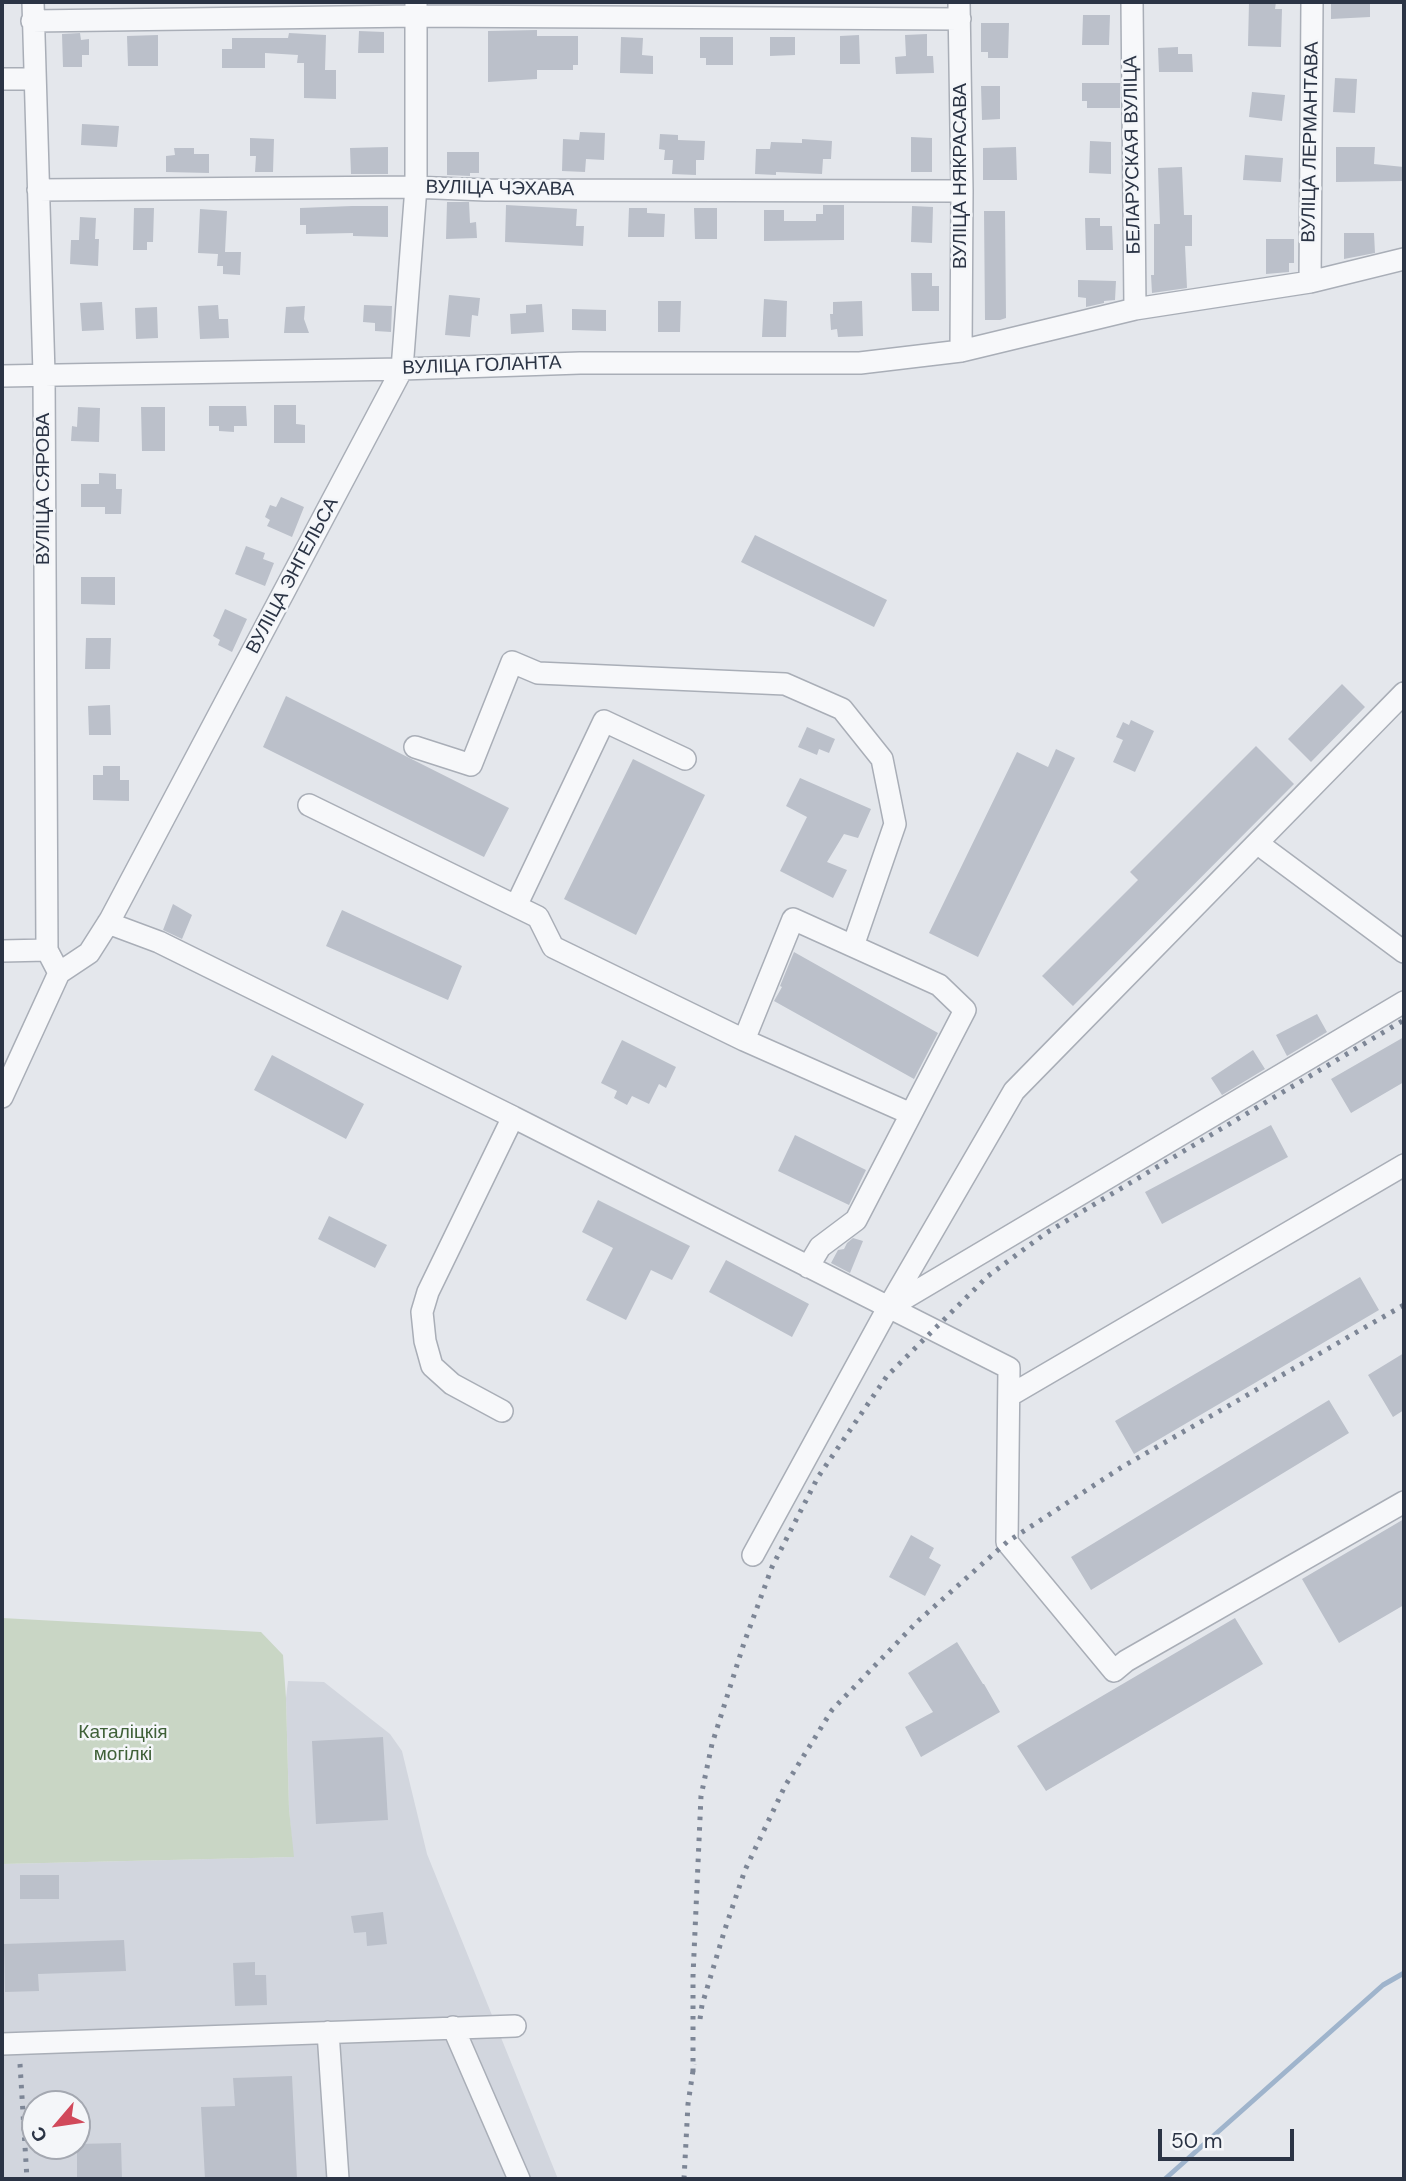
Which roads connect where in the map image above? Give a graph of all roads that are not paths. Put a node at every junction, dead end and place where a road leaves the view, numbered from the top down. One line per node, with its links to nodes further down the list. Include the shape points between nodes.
1 (1132, 2): 13 (street, БЕЛАРУСКАЯ ВУЛІЦА)
2 (1312, 2): 12 (street, ВУЛІЦА ЛЕРМАНТАВА)
3 (416, 9): 4 (street); 5 (street); 8 (street, ВУЛІЦА ЭНГЕЛЬСА)
4 (959, 10): 10 (street, ВУЛІЦА НЯКРАСАВА)
5 (32, 11): 7 (street, ВУЛІЦА СЯРОВА)
6 (2, 79): 7 (street)
7 (35, 79): 9 (street, ВУЛІЦА СЯРОВА)
8 (416, 187): 9 (street, ВУЛІЦА ЧЭХАВА); 10 (street, ВУЛІЦА ЧЭХАВА); 15 (street, ВУЛІЦА ЭНГЕЛЬСА)
9 (38, 190): 16 (street, ВУЛІЦА СЯРОВА)
10 (962, 191): 14 (street, ВУЛІЦА НЯКРАСАВА)
11 (1404, 259): 12 (street, ВУЛІЦА ГОЛАНТА)
12 (1310, 282): 13 (street, ВУЛІЦА ГОЛАНТА)
13 (1135, 309): 14 (street, ВУЛІЦА ГОЛАНТА)
14 (961, 351): 15 (street, ВУЛІЦА ГОЛАНТА, via 860,363 580,363)
15 (402, 369): 16 (street, ВУЛІЦА ГОЛАНТА); 24 (street, ВУЛІЦА ЭНГЕЛЬСА)
16 (44, 374): 17 (street, ВУЛІЦА ГОЛАНТА); 26 (street, ВУЛІЦА СЯРОВА)
17 (2, 376)
18 (1404, 693): 22 (street)
19 (415, 747): 25 (street, via 471,765 512,662 538,673 786,684 842,709 882,759 895,824)
20 (685, 759): 23 (street, via 604,721)
21 (309, 805): 23 (street)
22 (1257, 843): 28 (street); 37 (street, via 1014,1091)
23 (516, 906): 31 (street, via 538,917 553,947)
24 (108, 923): 29 (street, ВУЛІЦА ЭНГЕЛЬСА, via 89,953); 34 (street, via 159,942)
25 (853, 946): 31 (street, via 793,919); 33 (street, via 939,985 965,1010)
26 (47, 950): 27 (street); 29 (street, ВУЛІЦА СЯРОВА)
27 (2, 951)
28 (1404, 952)
29 (59, 972): 32 (street)
30 (1404, 1002): 37 (street)
31 (744, 1040): 33 (street)
32 (2, 1097)
33 (911, 1114): 36 (street, via 856,1220 820,1247)
34 (513, 1117): 36 (street); 39 (street, via 422,1312 432,1366 452,1384)
35 (1404, 1165): 38 (street)
36 (808, 1268): 37 (street)
37 (888, 1308): 38 (street, via 1009,1368); 41 (street)
38 (1009, 1396): 40 (street, via 1007,1542 1114,1671)
39 (502, 1411)
40 (1404, 1503)
41 (753, 1555)
42 (515, 2025): 43 (street)
43 (453, 2027): 44 (street); 47 (street)
44 (328, 2032): 45 (street); 46 (street)
45 (2, 2045)
46 (338, 2179)
47 (519, 2179)

